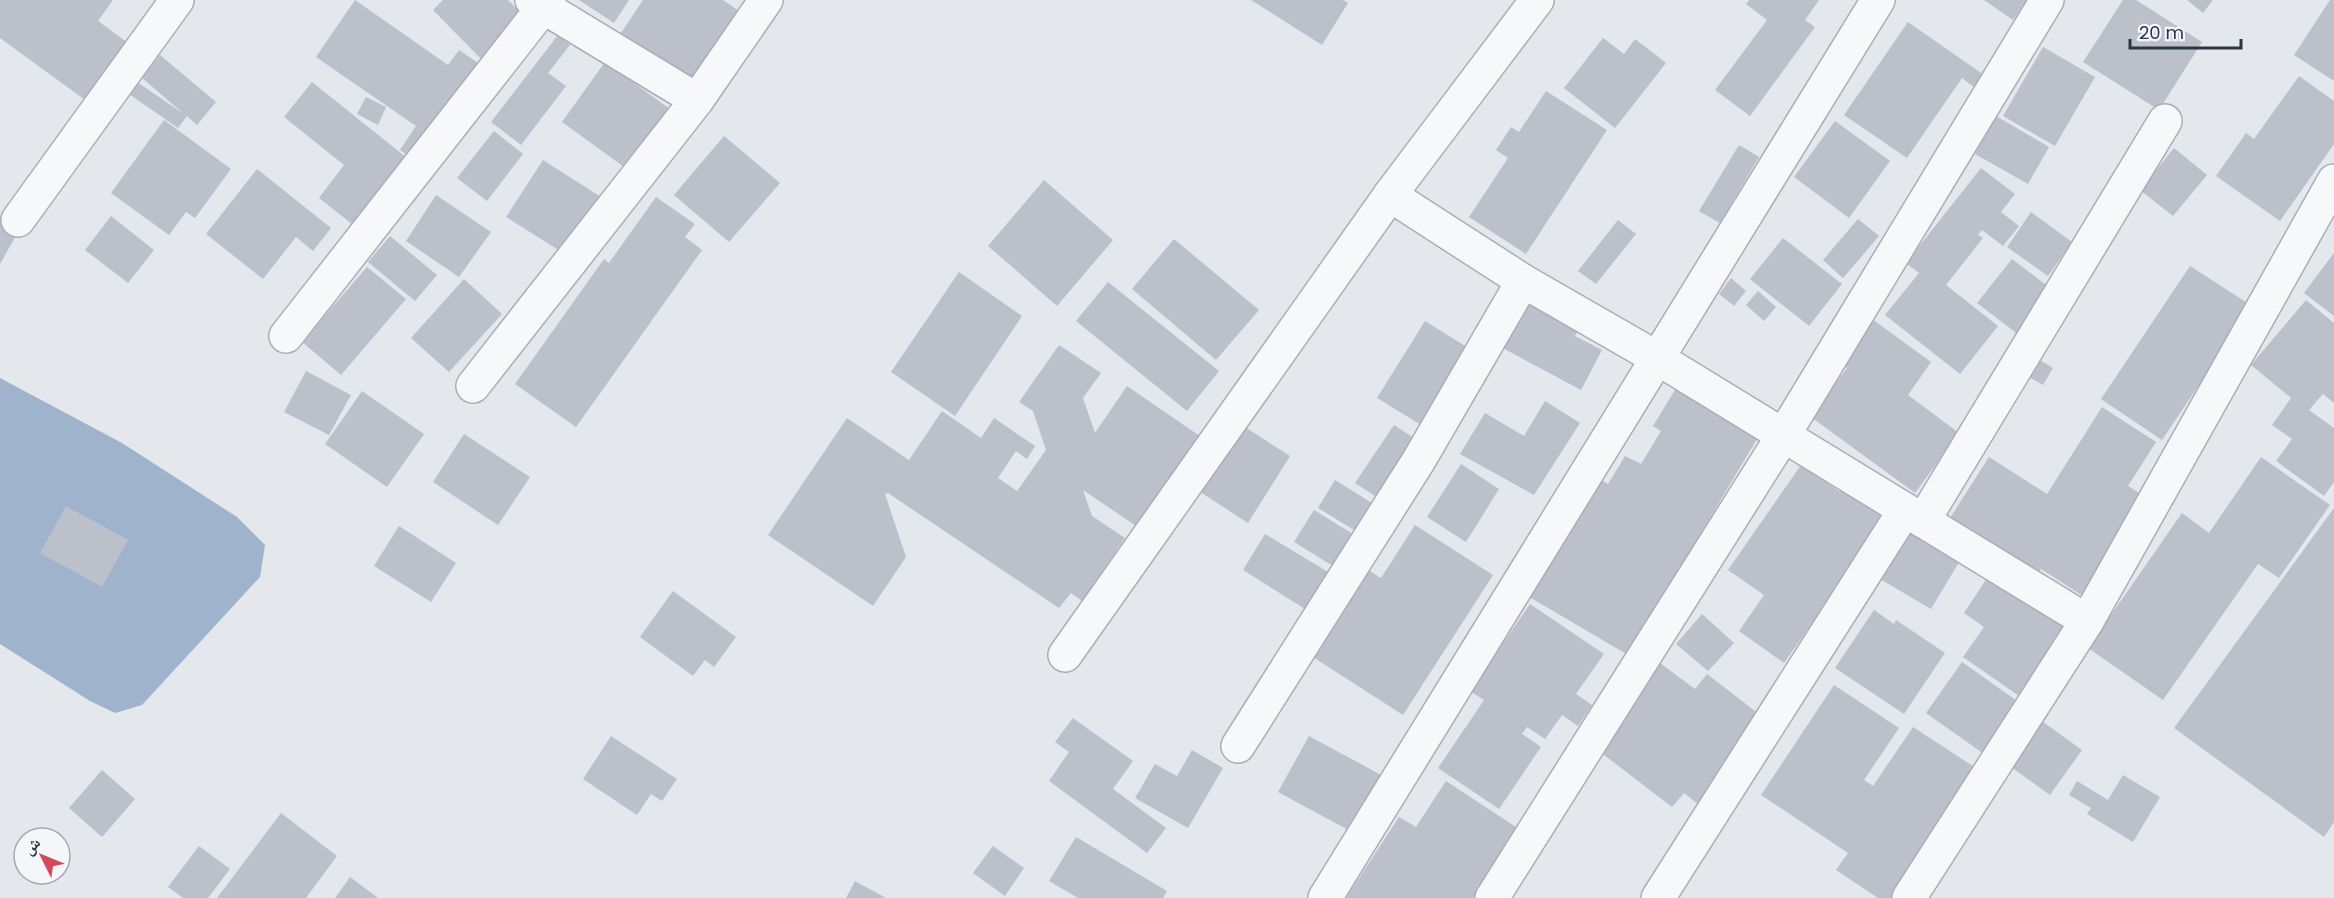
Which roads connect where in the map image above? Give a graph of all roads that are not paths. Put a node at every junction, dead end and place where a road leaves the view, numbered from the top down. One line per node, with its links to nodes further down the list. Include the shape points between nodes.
1 (177, 0): 11 (street)
2 (766, 0): 7 (street)
3 (1537, 0): 10 (street)
4 (1878, 0): 14 (street)
5 (2047, 0): 16 (street)
6 (542, 3): 7 (street); 13 (street)
7 (697, 100): 15 (street)
8 (2165, 121): 17 (street)
9 (2334, 181): 18 (street)
10 (1390, 195): 12 (street); 19 (street)
11 (18, 220)
12 (1523, 281): 14 (street); 20 (street, via 1419,460)
13 (286, 336)
14 (1656, 358): 16 (street); 21 (street)
15 (473, 386)
16 (1784, 436): 17 (street); 22 (street)
17 (1914, 515): 18 (street); 23 (street)
18 (2086, 621): 24 (street)
19 (1065, 655)
20 (1238, 746)
21 (1325, 898)
22 (1492, 898)
23 (1658, 898)
24 (1909, 898)

